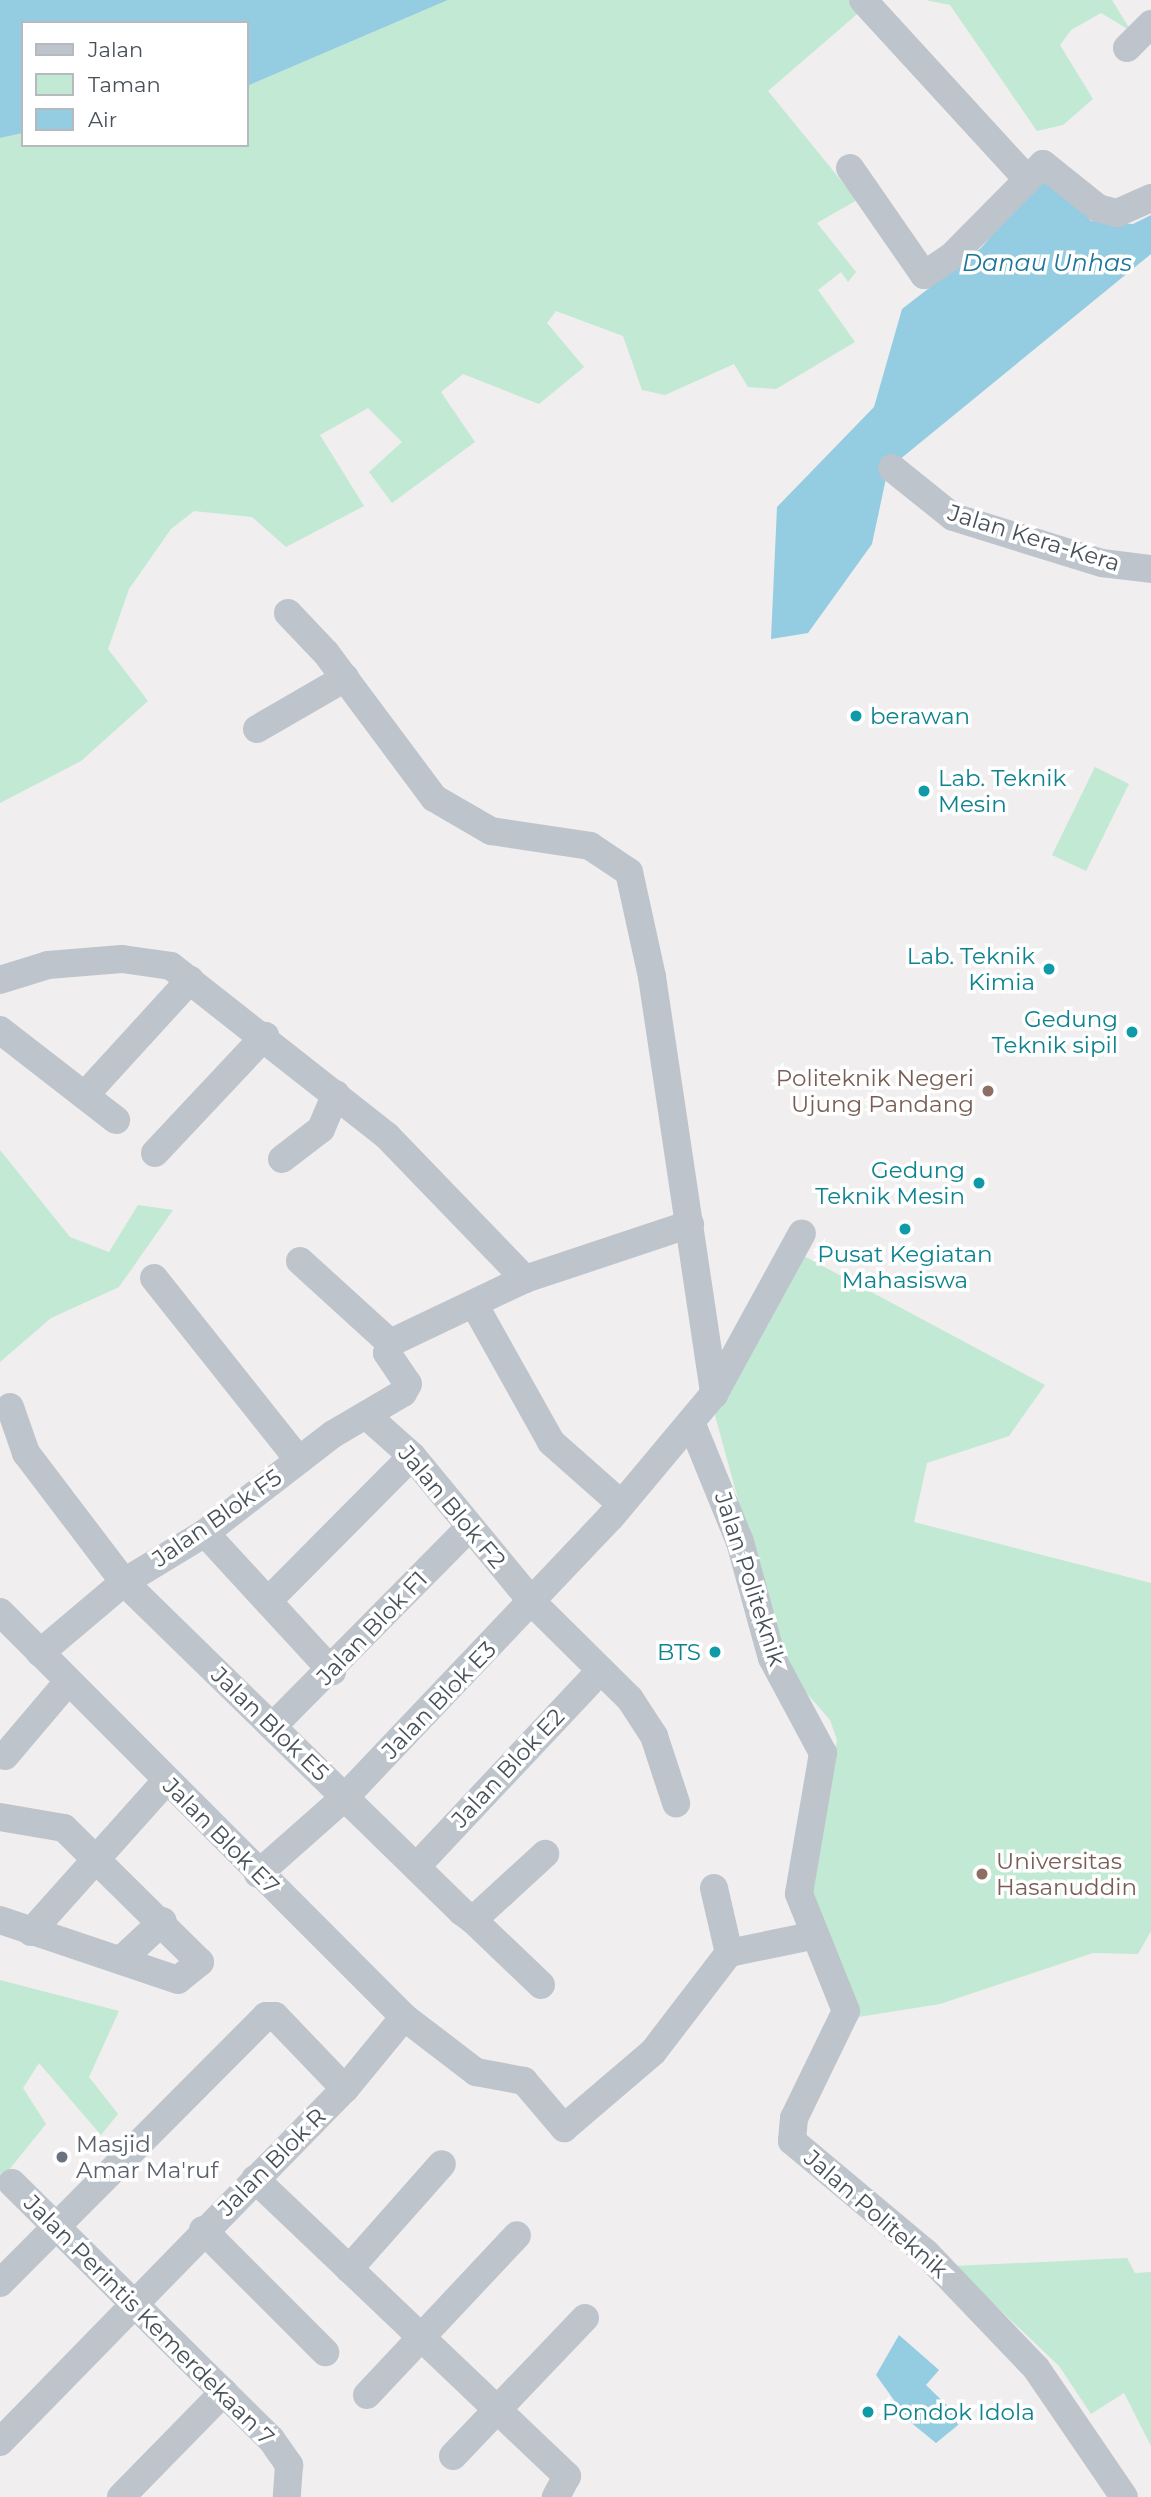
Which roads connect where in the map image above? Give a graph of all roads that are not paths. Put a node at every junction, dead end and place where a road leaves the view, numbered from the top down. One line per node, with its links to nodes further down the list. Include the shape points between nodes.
1 (863, 0): 5 (street)
2 (1151, 24): 3 (street)
3 (1127, 48)
4 (850, 168): 5 (street, via 924,275 951,257)
5 (1027, 179): 6 (street, via 1050,165 1098,208 1117,213)
6 (1151, 198)
7 (892, 468): 8 (street, Jalan Kera-Kera, via 953,517 1102,563)
8 (1151, 569)
9 (288, 613): 10 (street)
10 (345, 678): 11 (street); 21 (street, via 434,798 491,831 590,846 629,872)
11 (257, 729)
12 (0, 979): 13 (street, via 48,965 122,959 153,960)
13 (190, 980): 15 (street); 17 (street)
14 (0, 1030): 17 (street)
15 (265, 1036): 16 (street); 19 (street)
16 (336, 1094): 20 (street, via 321,1129); 25 (street, via 387,1136)
17 (85, 1095): 18 (street)
18 (116, 1120)
19 (155, 1153)
20 (282, 1159)
21 (690, 1224): 25 (street); 28 (street)
22 (802, 1233): 28 (street, Jalan Blok E3)
23 (300, 1261): 27 (street)
24 (154, 1278): 33 (street)
25 (525, 1279): 26 (street)
26 (474, 1304): 27 (street); 34 (street, via 551,1442)
27 (390, 1342): 30 (street, Jalan Blok F5, via 387,1353 407,1388)
28 (713, 1394): 31 (street, Jalan Blok E3)
29 (10, 1407): 37 (street, Jalan Blok E5, via 26,1453)
30 (366, 1415): 32 (street, Jalan Blok F2); 33 (street, Jalan Blok F5)
31 (691, 1422): 34 (street, Jalan Blok E3); 61 (street, Jalan Politeknik, via 740,1542 772,1658 823,1753 799,1894)
32 (412, 1456): 35 (street, Jalan Blok F2); 38 (street)
33 (299, 1460): 36 (street, Jalan Blok F5)
34 (621, 1504): 39 (street, Jalan Blok E3)
35 (469, 1528): 39 (street, Jalan Blok F2); 43 (street, Jalan Blok F1)
36 (205, 1533): 37 (street, Jalan Blok F5); 38 (street)
37 (124, 1582): 41 (street, Jalan Blok F5); 45 (street, Jalan Blok E5)
38 (268, 1601): 43 (street)
39 (534, 1604): 42 (street, Jalan Blok F2); 48 (street, Jalan Blok E3)
40 (0, 1612): 41 (street, Jalan Blok E7)
41 (40, 1653): 44 (street, Jalan Blok E7)
42 (601, 1670): 49 (street, Jalan Blok F2, via 647,1722); 53 (street, Jalan Blok E2)
43 (332, 1671): 45 (street, Jalan Blok F1)
44 (67, 1683): 46 (street); 47 (street, Jalan Blok E7)
45 (273, 1727): 48 (street, Jalan Blok E5)
46 (5, 1756)
47 (166, 1781): 52 (street); 54 (street, Jalan Blok E7)
48 (345, 1797): 53 (street, Jalan Blok E5); 54 (street, Jalan Blok E3)
49 (676, 1803)
50 (0, 1817): 52 (street, via 59,1824)
51 (545, 1854): 58 (street)
52 (99, 1858): 59 (street); 60 (street)
53 (416, 1867): 58 (street, Jalan Blok E5)
54 (258, 1874): 65 (street, Jalan Blok E7)
55 (714, 1888): 62 (street)
56 (0, 1911): 60 (street)
57 (0, 1920): 60 (street)
58 (473, 1920): 64 (street, Jalan Blok E5)
59 (163, 1921): 63 (street); 63 (street, via 200,1962 178,1980)
60 (39, 1922): 63 (street)
61 (811, 1936): 62 (street); 87 (street, Jalan Politeknik, via 846,2011 794,2118 792,2141 926,2253 1036,2368)
62 (729, 1953): 65 (street, Jalan Blok E7, via 653,2052 568,2128 524,2081 476,2072)
63 (121, 1960)
64 (541, 1984)
65 (404, 2017): 66 (street, Jalan Blok R)
66 (345, 2089): 68 (street, Jalan Blok R); 70 (street, via 275,2016 266,2015)
67 (442, 2164): 73 (street)
68 (255, 2179): 71 (street, Jalan Blok R); 73 (street)
69 (12, 2183): 70 (street, Jalan Perintis Kemerdekaan 7)
70 (56, 2225): 74 (street); 75 (street, Jalan Perintis Kemerdekaan 7)
71 (203, 2230): 75 (street, Jalan Blok R); 78 (street)
72 (517, 2235): 77 (street)
73 (349, 2269): 77 (street)
74 (0, 2283)
75 (134, 2301): 79 (street, Jalan Perintis Kemerdekaan 7); 82 (street, Jalan Blok R)
76 (585, 2318): 81 (street)
77 (422, 2338): 80 (street); 81 (street)
78 (325, 2351)
79 (224, 2392): 84 (street); 85 (street, Jalan Perintis Kemerdekaan 7, via 289,2465)
80 (368, 2395)
81 (497, 2412): 83 (street); 86 (street, via 567,2476)
82 (0, 2442)
83 (453, 2456)
84 (121, 2497)
85 (287, 2497)
86 (556, 2497)
87 (1124, 2497)

